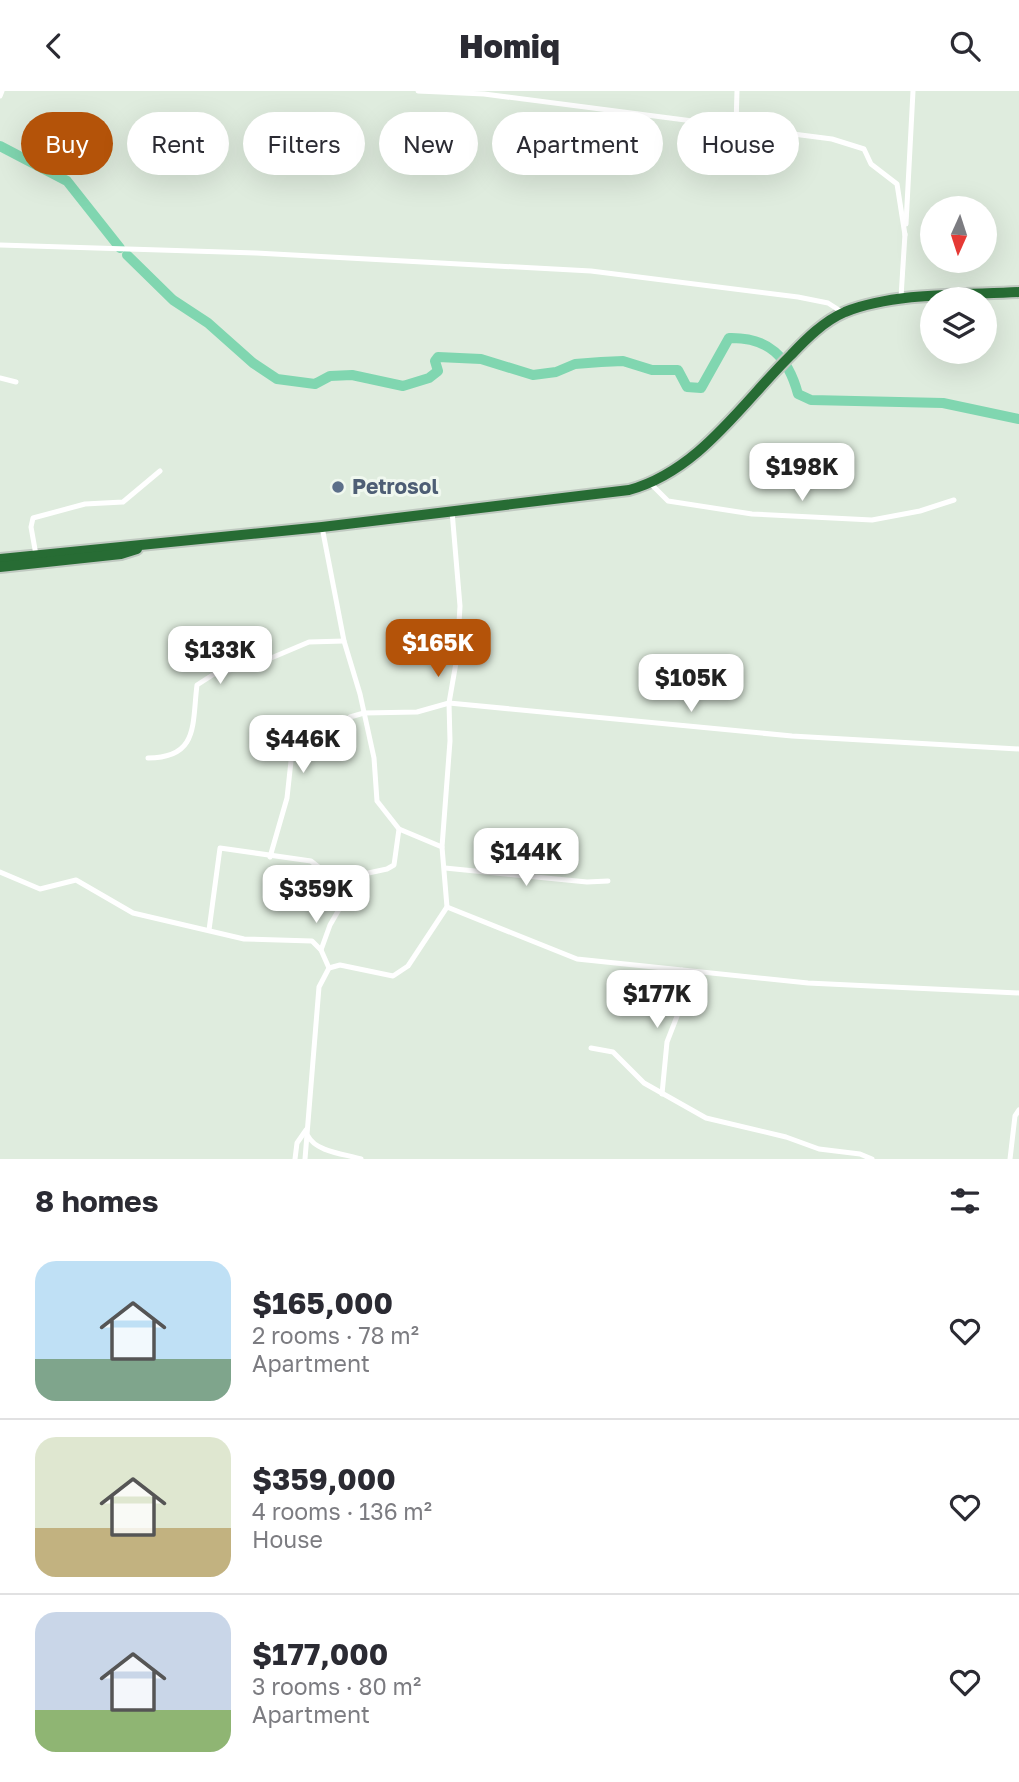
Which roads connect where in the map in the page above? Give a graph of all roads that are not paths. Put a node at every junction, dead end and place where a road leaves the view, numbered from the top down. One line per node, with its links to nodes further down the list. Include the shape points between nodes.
1 (2, 91): 6 (street)
2 (418, 91): 5 (street)
3 (737, 91): 7 (street)
4 (913, 91): 10 (street)
5 (484, 92): 8 (street)
6 (0, 96)
7 (736, 112)
8 (677, 118)
9 (799, 135): 10 (street, via 864,149 870,164 897,184)
10 (905, 235): 13 (street)
11 (0, 245): 14 (street, via 591,271 798,297 828,303)
12 (1019, 292): 13 (highway)
13 (901, 300): 14 (highway)
14 (843, 313): 18 (highway, via 800,346 696,454)
15 (0, 378): 16 (street)
16 (16, 382)
17 (160, 471): 23 (street, via 123,502 85,504 33,518)
18 (650, 483): 19 (street, via 668,501 752,514 872,520); 20 (highway, via 616,492)
19 (954, 500)
20 (452, 511): 21 (highway); 27 (street, via 460,606)
21 (323, 527): 22 (highway); 26 (street)
22 (156, 544): 23 (highway); 25 (highway, via 121,554)
23 (36, 555): 24 (highway)
24 (0, 559)
25 (0, 567)
26 (344, 641): 28 (street); 30 (street, via 309,642 264,661 214,674 197,685 184,749 175,755)
27 (449, 703): 28 (street, via 417,712); 29 (street, via 792,736); 32 (street)
28 (364, 713): 31 (street, via 377,801); 33 (street, via 350,717 312,752 292,752 287,798)
29 (1019, 749)
30 (148, 758)
31 (398, 829): 32 (street); 36 (street, via 394,865)
32 (442, 847): 34 (street)
33 (270, 857): 36 (street, via 311,861 330,876); 39 (street, via 220,848)
34 (445, 868): 37 (street); 38 (street)
35 (0, 872): 39 (street, via 40,889 76,880 133,913)
36 (345, 879): 40 (street, via 341,906)
37 (608, 881)
38 (447, 907): 41 (street, via 408,966 393,976 340,965); 42 (street, via 577,958)
39 (209, 930): 40 (street, via 244,939 312,941)
40 (321, 950): 41 (street)
41 (329, 968): 47 (street, via 319,987)
42 (682, 970): 43 (street, via 808,983); 45 (street, via 681,1006 667,1042)
43 (1019, 993)
44 (591, 1048): 45 (street, via 613,1052)
45 (662, 1094): 51 (street, via 706,1118)
46 (1019, 1110): 52 (street)
47 (306, 1129): 48 (street, via 297,1143); 49 (street); 50 (street, via 313,1143)
48 (295, 1159)
49 (305, 1159)
50 (361, 1159)
51 (873, 1159)
52 (1010, 1159)

